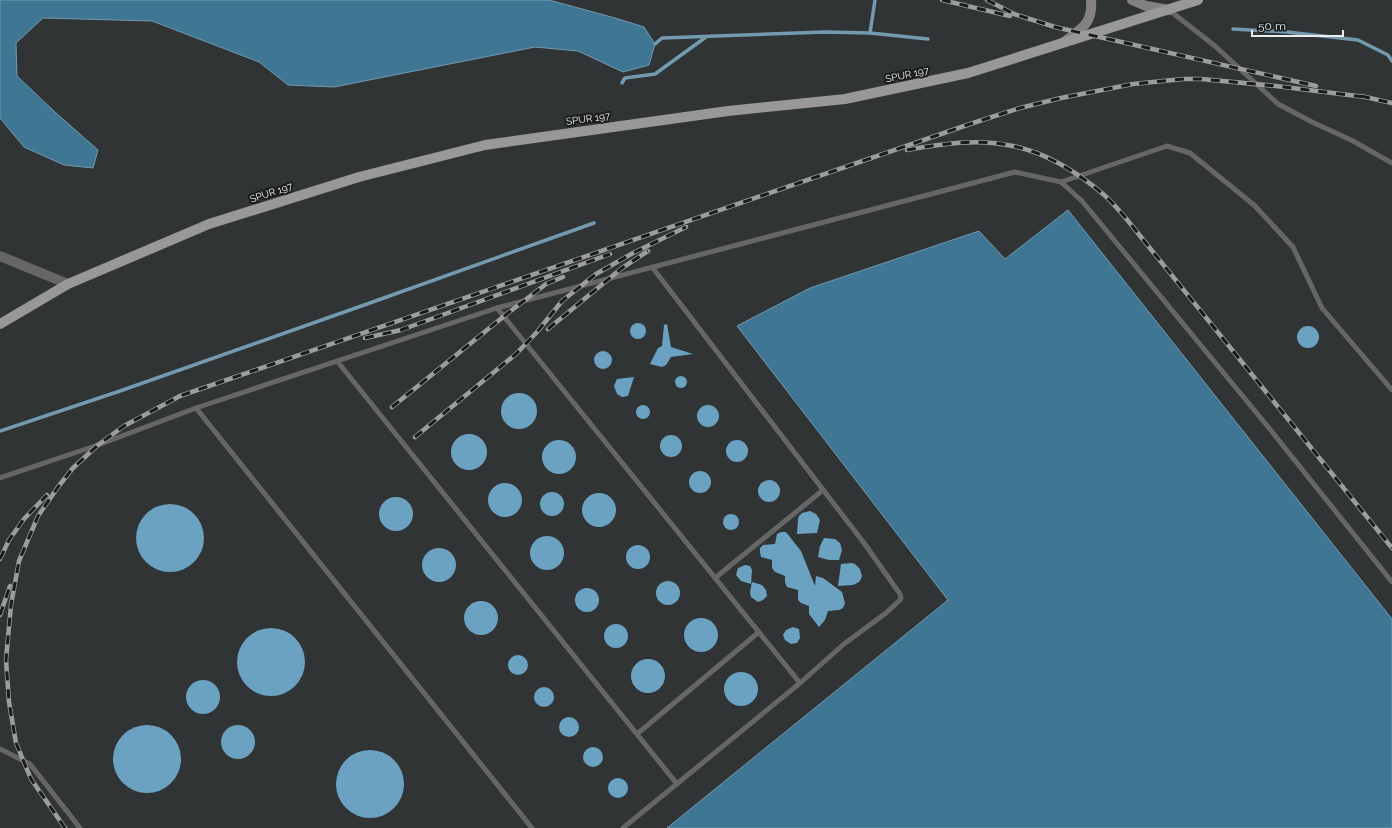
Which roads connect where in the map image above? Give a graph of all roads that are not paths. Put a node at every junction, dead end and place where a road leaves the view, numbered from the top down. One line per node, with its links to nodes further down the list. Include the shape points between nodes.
1 (1091, 0): 6 (main road, via 1092,9 1084,27)
2 (1132, 0): 5 (main road, via 1146,6)
3 (1160, 0): 5 (main road)
4 (1198, 0): 5 (main road, SPUR 197)
5 (1169, 10): 6 (main road, SPUR 197); 7 (lane, via 1214,46 1278,104)
6 (1061, 44): 11 (main road, SPUR 197, via 968,73 846,99 728,111 485,145 359,177 209,224)
7 (1392, 163)
8 (1062, 182): 10 (lane, via 1015,172); 15 (lane, via 1167,146 1190,154 1254,205 1293,247 1322,308); 20 (lane, via 1082,201)
9 (0, 256): 11 (street)
10 (652, 267): 12 (lane); 18 (lane)
11 (68, 284): 13 (main road, SPUR 197)
12 (497, 308): 14 (lane); 19 (lane)
13 (0, 324)
14 (337, 361): 16 (lane); 23 (lane)
15 (1392, 390)
16 (196, 408): 17 (lane); 27 (lane)
17 (0, 478)
18 (823, 490): 19 (lane); 22 (lane, via 864,543 901,599)
19 (715, 578): 21 (lane)
20 (1392, 582)
21 (759, 632): 22 (lane); 23 (lane)
22 (800, 683): 25 (lane)
23 (637, 734): 25 (lane)
24 (0, 750): 26 (lane, via 30,764)
25 (677, 784): 28 (lane)
26 (80, 828)
27 (532, 828)
28 (623, 828)

